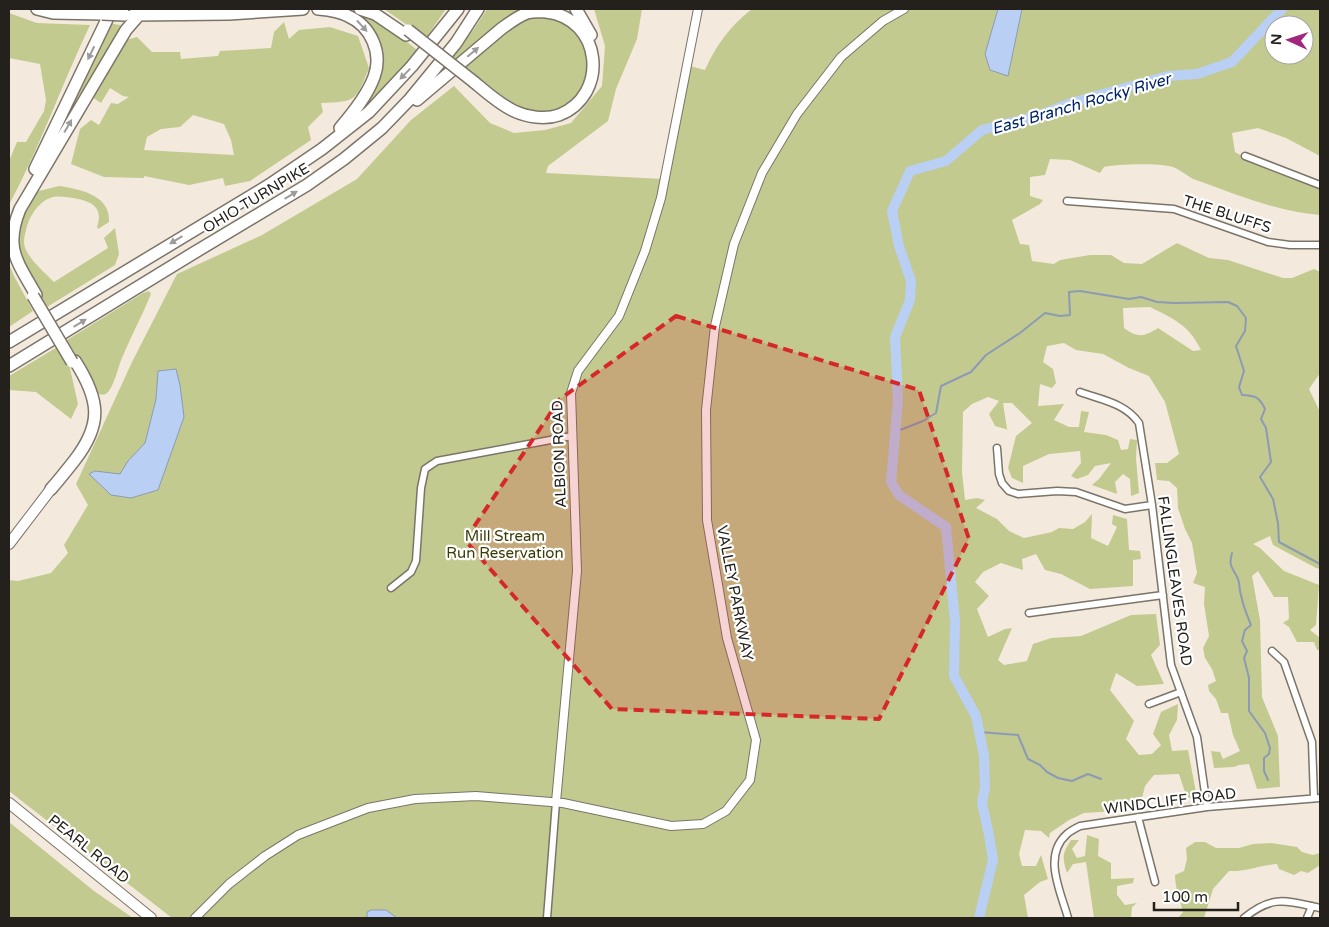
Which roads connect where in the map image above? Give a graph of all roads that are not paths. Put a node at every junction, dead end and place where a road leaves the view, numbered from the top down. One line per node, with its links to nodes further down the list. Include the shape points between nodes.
1 (36, 9): 13 (highway)
2 (68, 9): 13 (highway)
3 (303, 9): 14 (highway)
4 (318, 9): 18 (highway, one-way to 18, via 356,20 371,37 377,60 368,90)
5 (360, 9): 15 (highway)
6 (373, 9): 15 (highway)
7 (458, 9): 18 (highway, OHIO TURNPIKE, one-way to 18, via 412,66 368,112)
8 (478, 9): 17 (highway, OHIO TURNPIKE, via 438,66)
9 (576, 9): 16 (highway, via 593,37 599,62 595,85 577,110 559,120 530,122 516,118 493,104)
10 (698, 9): 29 (street, ALBION ROAD, via 661,198 646,251 619,316 578,370 571,393)
11 (904, 9): 41 (street, VALLEY PARKWAY, via 883,21 841,57 792,122 762,173 734,244 715,326 706,410 707,520 727,638 756,740 750,780 726,811 703,824 671,826)
12 (107, 11): 13 (highway); 14 (highway, bridge); 22 (highway, one-way to 22)
13 (89, 13)
14 (139, 15): 25 (highway, one-way to 14, via 12,249 14,224 80,105 126,30)
15 (407, 32): 16 (highway, bridge)
16 (472, 83): 17 (highway, one-way to 16, via 514,19 537,11 553,13 572,21 586,35 593,72 586,91 567,111 555,116 536,117 515,111)
17 (382, 128): 27 (highway, OHIO TURNPIKE, one-way to 17, via 307,185)
18 (322, 149): 26 (highway, OHIO TURNPIKE, one-way to 26, via 270,185)
19 (1245, 156): 20 (street)
20 (1320, 185)
21 (1067, 201): 23 (street, THE BLUFFS, via 1174,209 1268,242 1290,246)
22 (9, 227)
23 (1320, 245)
24 (9, 249): 25 (highway, via 15,267)
25 (34, 296): 31 (highway, bridge, via 89,386 94,402 93,431 84,448)
26 (9, 342)
27 (9, 366)
28 (1080, 392): 32 (street, FALLINGLEAVES ROAD, via 1133,414 1138,423)
29 (572, 436): 34 (street, via 437,461 425,469 416,561 412,572); 41 (street, ALBION ROAD, via 577,571)
30 (997, 448): 32 (street, via 999,474 1009,491 1018,494 1076,492 1125,509)
31 (51, 488): 33 (main road)
32 (1152, 505): 35 (street, FALLINGLEAVES ROAD)
33 (9, 544)
34 (391, 588)
35 (1163, 595): 36 (street); 38 (street, FALLINGLEAVES ROAD, via 1171,665)
36 (1029, 613)
37 (1272, 651): 40 (street, via 1284,662 1312,742)
38 (1181, 692): 39 (street); 43 (street, FALLINGLEAVES ROAD, via 1197,737)
39 (1149, 704)
40 (1317, 798): 43 (street, WINDCLIFF ROAD)
41 (556, 802): 49 (street, VALLEY PARKWAY, via 476,796 415,799 368,808 298,834 229,884); 50 (street)
42 (9, 803): 48 (main road, PEARL ROAD)
43 (1207, 807): 44 (street, WINDCLIFF ROAD)
44 (1138, 817): 45 (street); 51 (street, WINDCLIFF ROAD, via 1080,826 1058,845 1054,858 1055,872)
45 (1155, 882)
46 (1312, 906): 47 (street); 52 (street, via 1296,901 1276,902 1257,907); 53 (street)
47 (1320, 908)
48 (151, 918)
49 (195, 918)
50 (547, 918)
51 (1068, 918)
52 (1245, 918)
53 (1307, 918)

